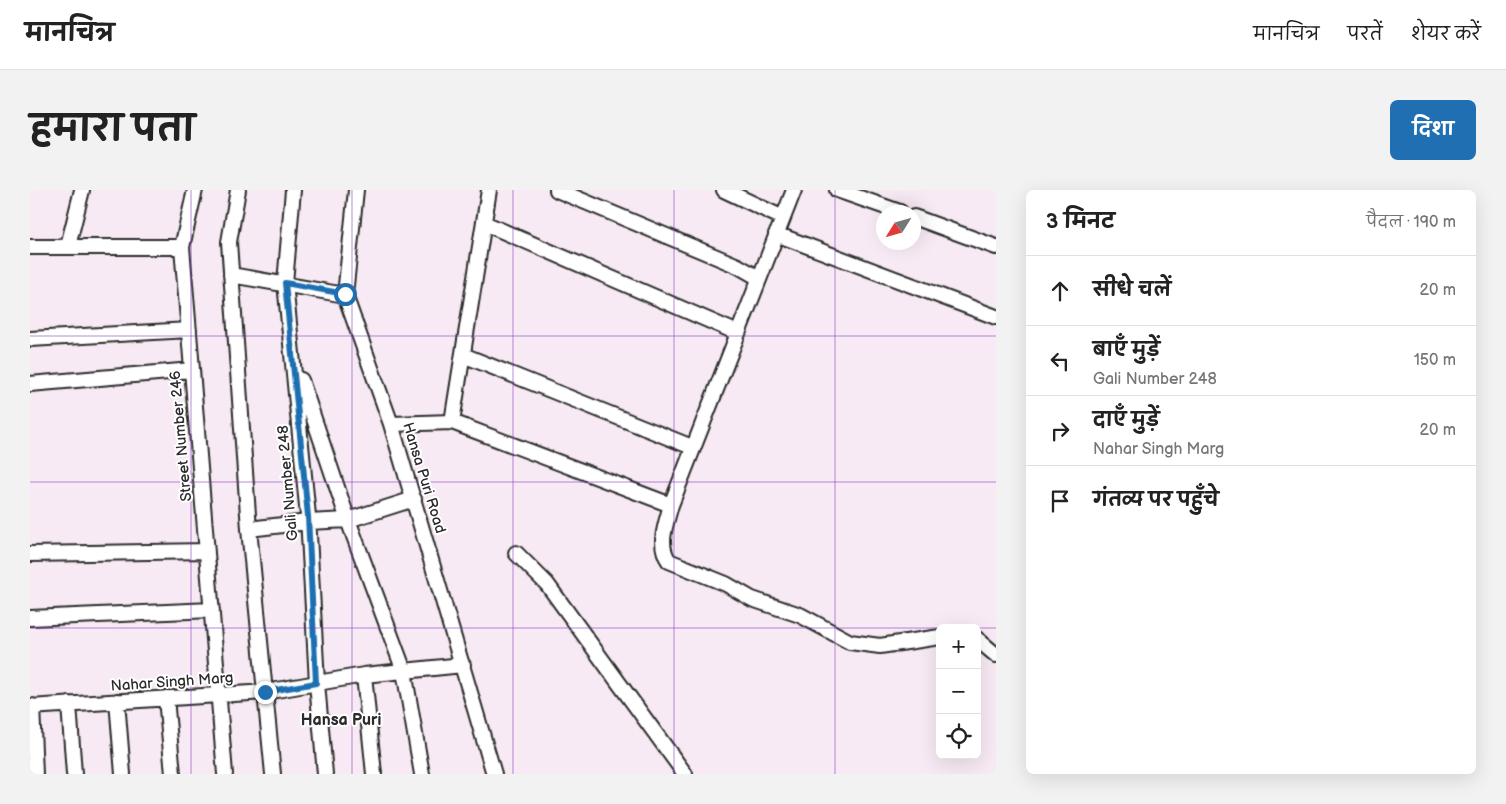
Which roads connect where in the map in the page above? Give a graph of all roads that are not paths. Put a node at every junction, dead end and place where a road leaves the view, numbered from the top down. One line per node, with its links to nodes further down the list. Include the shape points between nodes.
1 (82, 190): 16 (street)
2 (195, 190): 18 (street, Street Number 246)
3 (238, 190): 20 (street, via 229,242)
4 (293, 190): 22 (street, Gali Number 248)
5 (356, 190): 23 (street, Hansa Puri Road)
6 (489, 190): 14 (street)
7 (558, 190): 21 (street, via 738,266)
8 (724, 190): 12 (street)
9 (794, 190): 12 (street)
10 (837, 190): 11 (street)
11 (880, 205)
12 (783, 218): 15 (street)
13 (921, 220): 19 (street)
14 (484, 223): 26 (street); 28 (street)
15 (776, 234): 21 (street); 24 (street)
16 (68, 246): 17 (street); 18 (street)
17 (30, 247)
18 (182, 247): 25 (street, Street Number 246)
19 (996, 247)
20 (231, 275): 22 (street); 39 (street)
21 (759, 278): 26 (street)
22 (285, 283): 23 (street); 29 (street, Gali Number 248)
23 (345, 294): 33 (street, Hansa Puri Road)
24 (996, 317)
25 (189, 330): 27 (street); 30 (street, Street Number 246)
26 (738, 333): 34 (street)
27 (30, 340)
28 (462, 355): 32 (street); 34 (street)
29 (293, 356): 37 (street); 38 (street, Gali Number 248)
30 (192, 370): 31 (street); 40 (street, Street Number 246)
31 (30, 384)
32 (452, 422): 33 (street); 36 (street)
33 (391, 424): 35 (street, Hansa Puri Road)
34 (692, 447): 36 (street)
35 (414, 499): 37 (street); 48 (street, Hansa Puri Road)
36 (672, 505): 45 (street, via 662,538 663,553 669,561 726,584 752,600 800,615 850,642 880,646)
37 (348, 520): 38 (street); 49 (street)
38 (308, 522): 39 (street); 51 (street, Gali Number 248)
39 (249, 529): 52 (street)
40 (206, 551): 41 (street); 43 (street, Street Number 246)
41 (30, 554)
42 (516, 554): 68 (street, via 548,584)
43 (212, 610): 44 (street); 53 (street, Street Number 246)
44 (30, 618)
45 (936, 638)
46 (981, 642): 47 (street)
47 (996, 655)
48 (463, 664): 49 (street, Nahar Singh Marg); 67 (street, Hansa Puri Road)
49 (404, 671): 50 (street, Nahar Singh Marg); 66 (street)
50 (364, 676): 51 (street, Nahar Singh Marg); 65 (street)
51 (316, 683): 52 (street, Nahar Singh Marg); 64 (street, Gali Number 248)
52 (265, 692): 53 (street, Nahar Singh Marg); 63 (street)
53 (220, 695): 54 (street, Nahar Singh Marg); 62 (street, Street Number 246)
54 (166, 698): 55 (street, Nahar Singh Marg); 61 (street)
55 (117, 701): 56 (street, Nahar Singh Marg); 60 (street)
56 (70, 704): 57 (street, Nahar Singh Marg); 59 (street)
57 (31, 706): 58 (street)
58 (35, 774)
59 (74, 774)
60 (123, 774)
61 (174, 774)
62 (225, 774)
63 (273, 774)
64 (325, 774)
65 (374, 774)
66 (422, 774)
67 (494, 774)
68 (685, 774)

